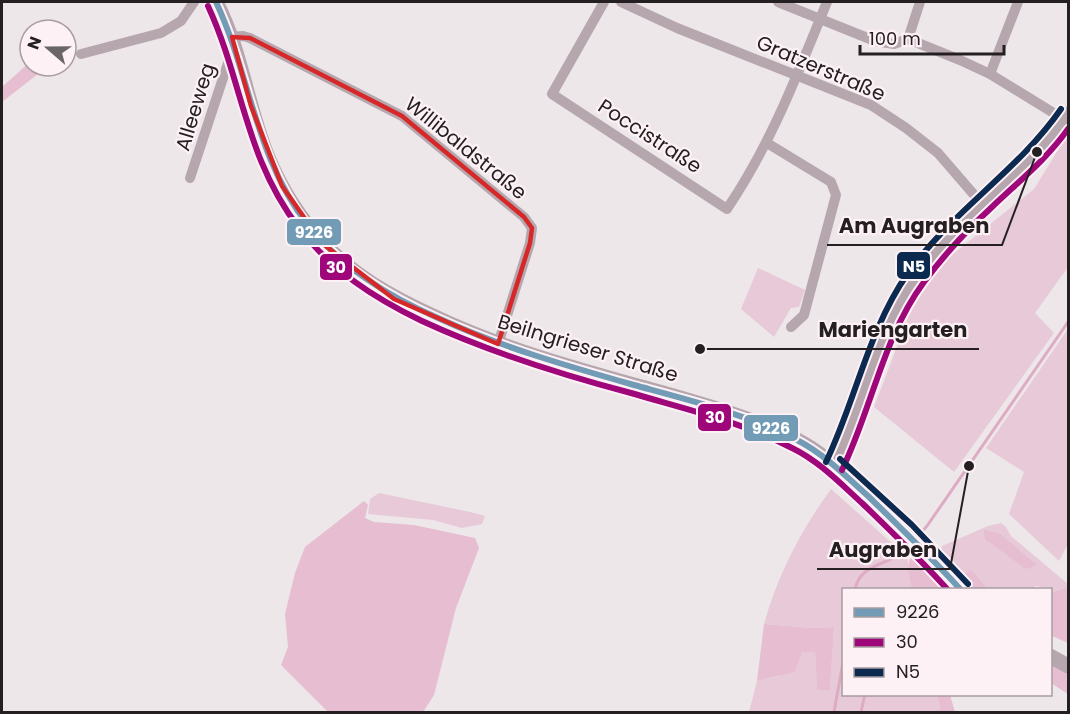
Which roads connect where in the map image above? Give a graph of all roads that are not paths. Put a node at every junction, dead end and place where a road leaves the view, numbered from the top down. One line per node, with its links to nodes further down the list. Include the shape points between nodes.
1 (194, 2): 12 (street, via 181,21 161,33)
2 (216, 2): 11 (main road, Beilngrieser Straße)
3 (604, 2): 16 (street, Poccistraße, via 552,94 727,209)
4 (621, 2): 14 (street, Gratzerstraße)
5 (778, 2): 9 (street)
6 (827, 2): 9 (street)
7 (920, 2): 10 (street)
8 (1018, 2): 13 (street)
9 (820, 19): 10 (street, via 875,41 894,44); 14 (street)
10 (908, 39): 13 (street)
11 (234, 42): 17 (street, Alleeweg); 20 (main road, Beilngrieser Straße, via 267,155 282,186 323,244 387,294); 20 (street, Willibaldstraße, via 243,36 250,38 402,116 524,217 532,228 530,243)
12 (81, 54)
13 (990, 74): 15 (street)
14 (797, 76): 16 (street); 18 (street, Gratzerstraße, via 871,105 906,128 938,153)
15 (1067, 117): 18 (main road, via 1023,167)
16 (767, 143): 19 (street, via 831,182 836,195 804,315)
17 (190, 178)
18 (982, 204): 21 (main road, via 933,256 892,316)
19 (791, 327)
20 (498, 344): 21 (main road, Beilngrieser Straße, via 756,423 804,444)
21 (834, 465): 22 (main road, Beilngrieser Straße)
22 (959, 588)
23 (1052, 657): 24 (main road)
24 (1068, 666)

